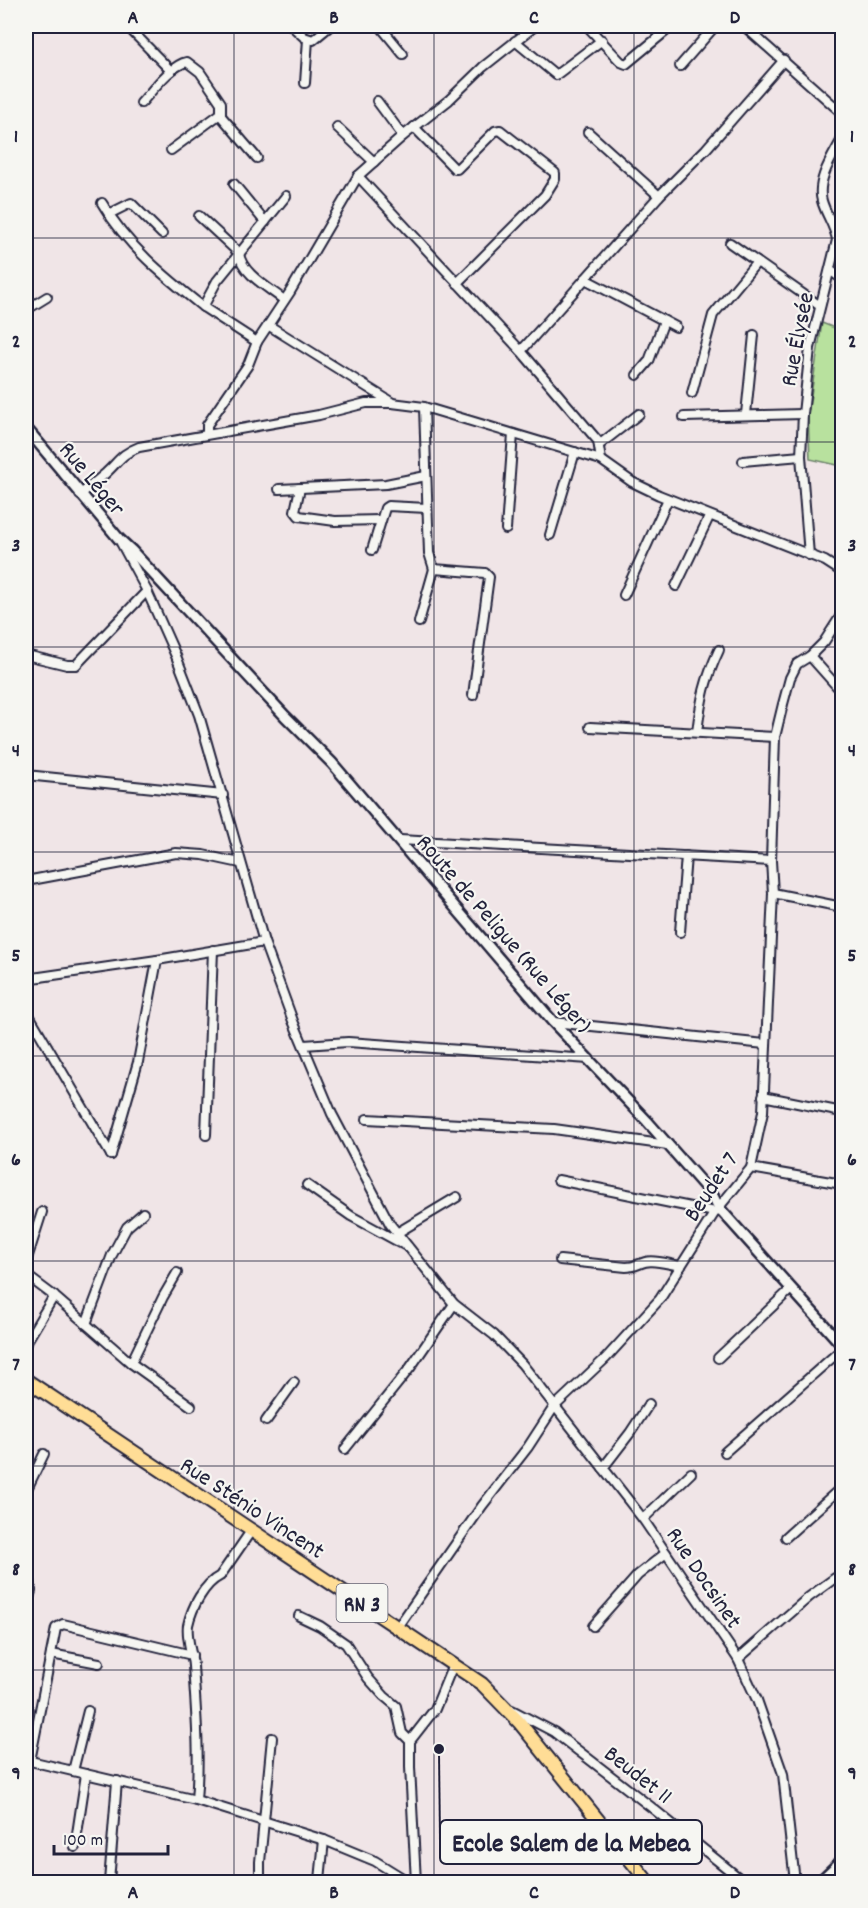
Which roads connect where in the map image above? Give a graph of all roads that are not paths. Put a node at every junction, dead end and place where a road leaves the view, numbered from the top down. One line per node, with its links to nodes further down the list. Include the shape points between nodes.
1 (127, 26): 16 (street)
2 (292, 26): 10 (street)
3 (330, 26): 10 (street, via 316,38)
4 (380, 26): 13 (street)
5 (535, 26): 12 (street)
6 (587, 26): 11 (street)
7 (672, 26): 11 (street, via 626,64)
8 (715, 26): 15 (street)
9 (744, 26): 14 (street)
10 (308, 39): 17 (street)
11 (602, 40): 12 (street, via 558,75)
12 (515, 41): 23 (street)
13 (402, 54)
14 (784, 60): 20 (street); 33 (street)
15 (680, 66)
16 (171, 71): 19 (street); 21 (street, via 187,62 200,72 221,103)
17 (304, 83)
18 (377, 101): 25 (street)
19 (141, 103)
20 (843, 113)
21 (219, 114): 27 (street); 28 (street)
22 (338, 127): 29 (street)
23 (414, 127): 25 (street); 47 (street, via 455,169 500,130 555,173 545,195)
24 (588, 132): 33 (street)
25 (403, 136): 29 (street)
26 (843, 139): 39 (street, Rue Élysée, via 828,166 821,199)
27 (171, 150)
28 (257, 159)
29 (374, 162): 30 (street)
30 (358, 176): 47 (street); 49 (street)
31 (234, 184): 38 (street)
32 (286, 196): 38 (street)
33 (659, 196): 45 (street)
34 (102, 203): 35 (street)
35 (109, 214): 40 (street, via 131,203); 51 (street, via 134,247)
36 (843, 215): 39 (street)
37 (199, 216): 42 (street)
38 (265, 222): 42 (street)
39 (834, 225): 44 (street, Rue Élysée, via 837,240)
40 (162, 234)
41 (730, 243): 43 (street)
42 (239, 253): 49 (street, via 243,266); 51 (street)
43 (757, 262): 50 (street); 60 (street, via 713,315)
44 (830, 270): 46 (street); 50 (street, Rue Élysée)
45 (585, 279): 53 (street); 58 (street)
46 (843, 279)
47 (457, 283): 58 (street)
48 (47, 297): 52 (street)
49 (284, 300): 54 (street)
50 (820, 306): 65 (street, Rue Élysée, via 810,348)
51 (203, 307): 57 (street)
52 (26, 310)
53 (664, 321): 55 (street); 59 (street, via 649,360)
54 (267, 325): 57 (street); 61 (street)
55 (676, 327)
56 (754, 334): 64 (street)
57 (257, 342): 68 (street, via 248,365 207,425)
58 (521, 351): 71 (street)
59 (637, 375)
60 (692, 393)
61 (392, 403): 62 (street); 68 (street, via 366,403)
62 (424, 407): 69 (street); 76 (street)
63 (639, 414): 71 (street)
64 (746, 414): 65 (street); 66 (street)
65 (803, 414): 73 (street, Rue Élysée)
66 (684, 417)
67 (29, 432): 70 (street); 79 (street, Rue Léger)
68 (207, 434): 79 (street, via 127,452)
69 (513, 434): 72 (street); 84 (street)
70 (26, 444)
71 (599, 445): 74 (street)
72 (575, 452): 74 (street); 85 (street)
73 (801, 456): 75 (street); 89 (street, Rue Élysée)
74 (601, 460): 80 (street, via 632,482)
75 (743, 461)
76 (426, 477): 77 (street, via 387,484); 81 (street)
77 (300, 488): 78 (street); 83 (street, via 295,511 299,516 335,521)
78 (279, 489)
79 (80, 495): 86 (street, Rue Léger)
80 (668, 499): 82 (street); 94 (street)
81 (427, 508): 83 (street, via 388,506); 90 (street, via 429,553)
82 (709, 517): 89 (street); 92 (street)
83 (381, 520): 87 (street)
84 (506, 529)
85 (550, 535)
86 (118, 539): 88 (street, Rue Léger); 93 (street, Rue Docsinet)
87 (372, 550)
88 (132, 551): 107 (street, Route de Peligue (Rue Léger))
89 (809, 555): 91 (street)
90 (434, 569): 96 (street); 101 (street, via 485,573 489,577)
91 (843, 572)
92 (675, 586)
93 (147, 591): 98 (street, via 76,665); 106 (street, Rue Docsinet, via 199,715)
94 (624, 595)
95 (841, 620): 99 (street, Beudet 7)
96 (418, 622)
97 (719, 650): 103 (street, via 702,694)
98 (26, 655)
99 (810, 656): 100 (street); 104 (street, Beudet 7, via 797,664 790,678)
100 (843, 692)
101 (472, 695)
102 (590, 727): 103 (street)
103 (697, 732): 104 (street)
104 (775, 737): 109 (street, Beudet 7)
105 (26, 775): 106 (street)
106 (223, 795): 110 (street, Rue Docsinet)
107 (400, 840): 108 (street); 120 (street, Route de Peligue (Rue Léger))
108 (686, 856): 109 (street); 114 (street)
109 (771, 861): 112 (street, Beudet 7)
110 (240, 862): 111 (street, via 176,853); 115 (street, Rue Docsinet)
111 (26, 881)
112 (772, 893): 113 (street); 121 (street, Beudet 7)
113 (843, 908)
114 (680, 932)
115 (264, 942): 116 (street); 122 (street, Rue Docsinet)
116 (213, 951): 117 (street); 127 (street)
117 (157, 960): 118 (street); 119 (street, via 138,1062 111,1155)
118 (26, 979)
119 (26, 1010)
120 (553, 1022): 121 (street); 123 (street, Route de Peligue (Rue Léger))
121 (765, 1044): 124 (street, Beudet 7)
122 (304, 1045): 123 (street, via 348,1042); 137 (street, Rue Docsinet, via 332,1114)
123 (589, 1059): 128 (street, Route de Peligue (Rue Léger))
124 (764, 1096): 125 (street); 129 (street, Beudet 7)
125 (843, 1112)
126 (367, 1119): 128 (street, via 554,1129)
127 (206, 1135)
128 (668, 1145): 134 (street, Route de Peligue (Rue Léger), via 713,1196)
129 (751, 1168): 131 (street); 134 (street, Beudet 7)
130 (558, 1180): 134 (street)
131 (843, 1184)
132 (307, 1185): 138 (street, via 351,1216)
133 (457, 1197): 137 (street)
134 (717, 1210): 141 (street, Beudet 7); 144 (street, Route de Peligue (Rue Léger))
135 (42, 1212): 140 (street)
136 (143, 1213): 147 (street, via 118,1242)
137 (397, 1233): 138 (street, Rue Docsinet)
138 (411, 1249): 146 (street, Rue Docsinet)
139 (560, 1260): 141 (street, via 626,1268 650,1261)
140 (26, 1262)
141 (681, 1266): 156 (street, Beudet 7, via 660,1299)
142 (177, 1273): 151 (street)
143 (26, 1275): 145 (street)
144 (792, 1289): 149 (street, Route de Peligue (Rue Léger)); 150 (street)
145 (54, 1296): 147 (street); 148 (street)
146 (454, 1304): 156 (street, Rue Docsinet, via 494,1335); 158 (street, via 410,1368)
147 (86, 1324): 151 (street)
148 (26, 1343)
149 (843, 1347): 159 (street)
150 (718, 1358)
151 (131, 1363): 155 (street)
152 (26, 1380): 166 (main road, Rue Sténio Vincent / RN 3)
153 (294, 1382): 157 (street)
154 (649, 1404): 161 (street)
155 (190, 1406)
156 (554, 1407): 161 (street, Rue Docsinet); 174 (street, Beudet 7)
157 (266, 1421)
158 (345, 1449)
159 (724, 1452)
160 (44, 1454): 164 (street)
161 (603, 1468): 165 (street, Rue Docsinet)
162 (691, 1473): 165 (street)
163 (843, 1487): 167 (street)
164 (26, 1491)
165 (643, 1519): 168 (street, Rue Docsinet)
166 (251, 1532): 174 (main road, Rue Sténio Vincent / RN 3); 176 (street, via 220,1576 202,1593 189,1623)
167 (786, 1537)
168 (666, 1553): 173 (street, via 638,1575); 177 (street, Rue Docsinet)
169 (843, 1578): 177 (street, via 834,1578 809,1597)
170 (30, 1580): 171 (street)
171 (26, 1608)
172 (299, 1617): 183 (street, via 346,1644 368,1678 396,1706 402,1733)
173 (593, 1626)
174 (398, 1627): 179 (main road, Rue Sténio Vincent / RN 3)
175 (51, 1654): 176 (street, via 56,1628 63,1624); 178 (street); 184 (street)
176 (192, 1655): 188 (street)
177 (738, 1659): 200 (street, Rue Docsinet, via 783,1774)
178 (99, 1663)
179 (453, 1665): 180 (main road, Rue Sténio Vincent / RN 3, via 482,1684); 183 (street, via 435,1709)
180 (504, 1706): 198 (main road, Rue Sténio Vincent / RN 3); 199 (street, Beudet 11, via 554,1732)
181 (88, 1711): 185 (street)
182 (272, 1738): 189 (street)
183 (410, 1741): 197 (street)
184 (28, 1760): 185 (street)
185 (73, 1771): 186 (street)
186 (86, 1774): 187 (street); 191 (street)
187 (117, 1782): 188 (street); 194 (street)
188 (196, 1800): 189 (street)
189 (264, 1821): 190 (street); 195 (street)
190 (324, 1839): 193 (street); 196 (street, via 375,1861)
191 (75, 1847)
192 (843, 1861): 201 (main road)
193 (320, 1880)
194 (109, 1882)
195 (261, 1882)
196 (409, 1882)
197 (416, 1882)
198 (648, 1882)
199 (744, 1882)
200 (795, 1882)
201 (820, 1882)

